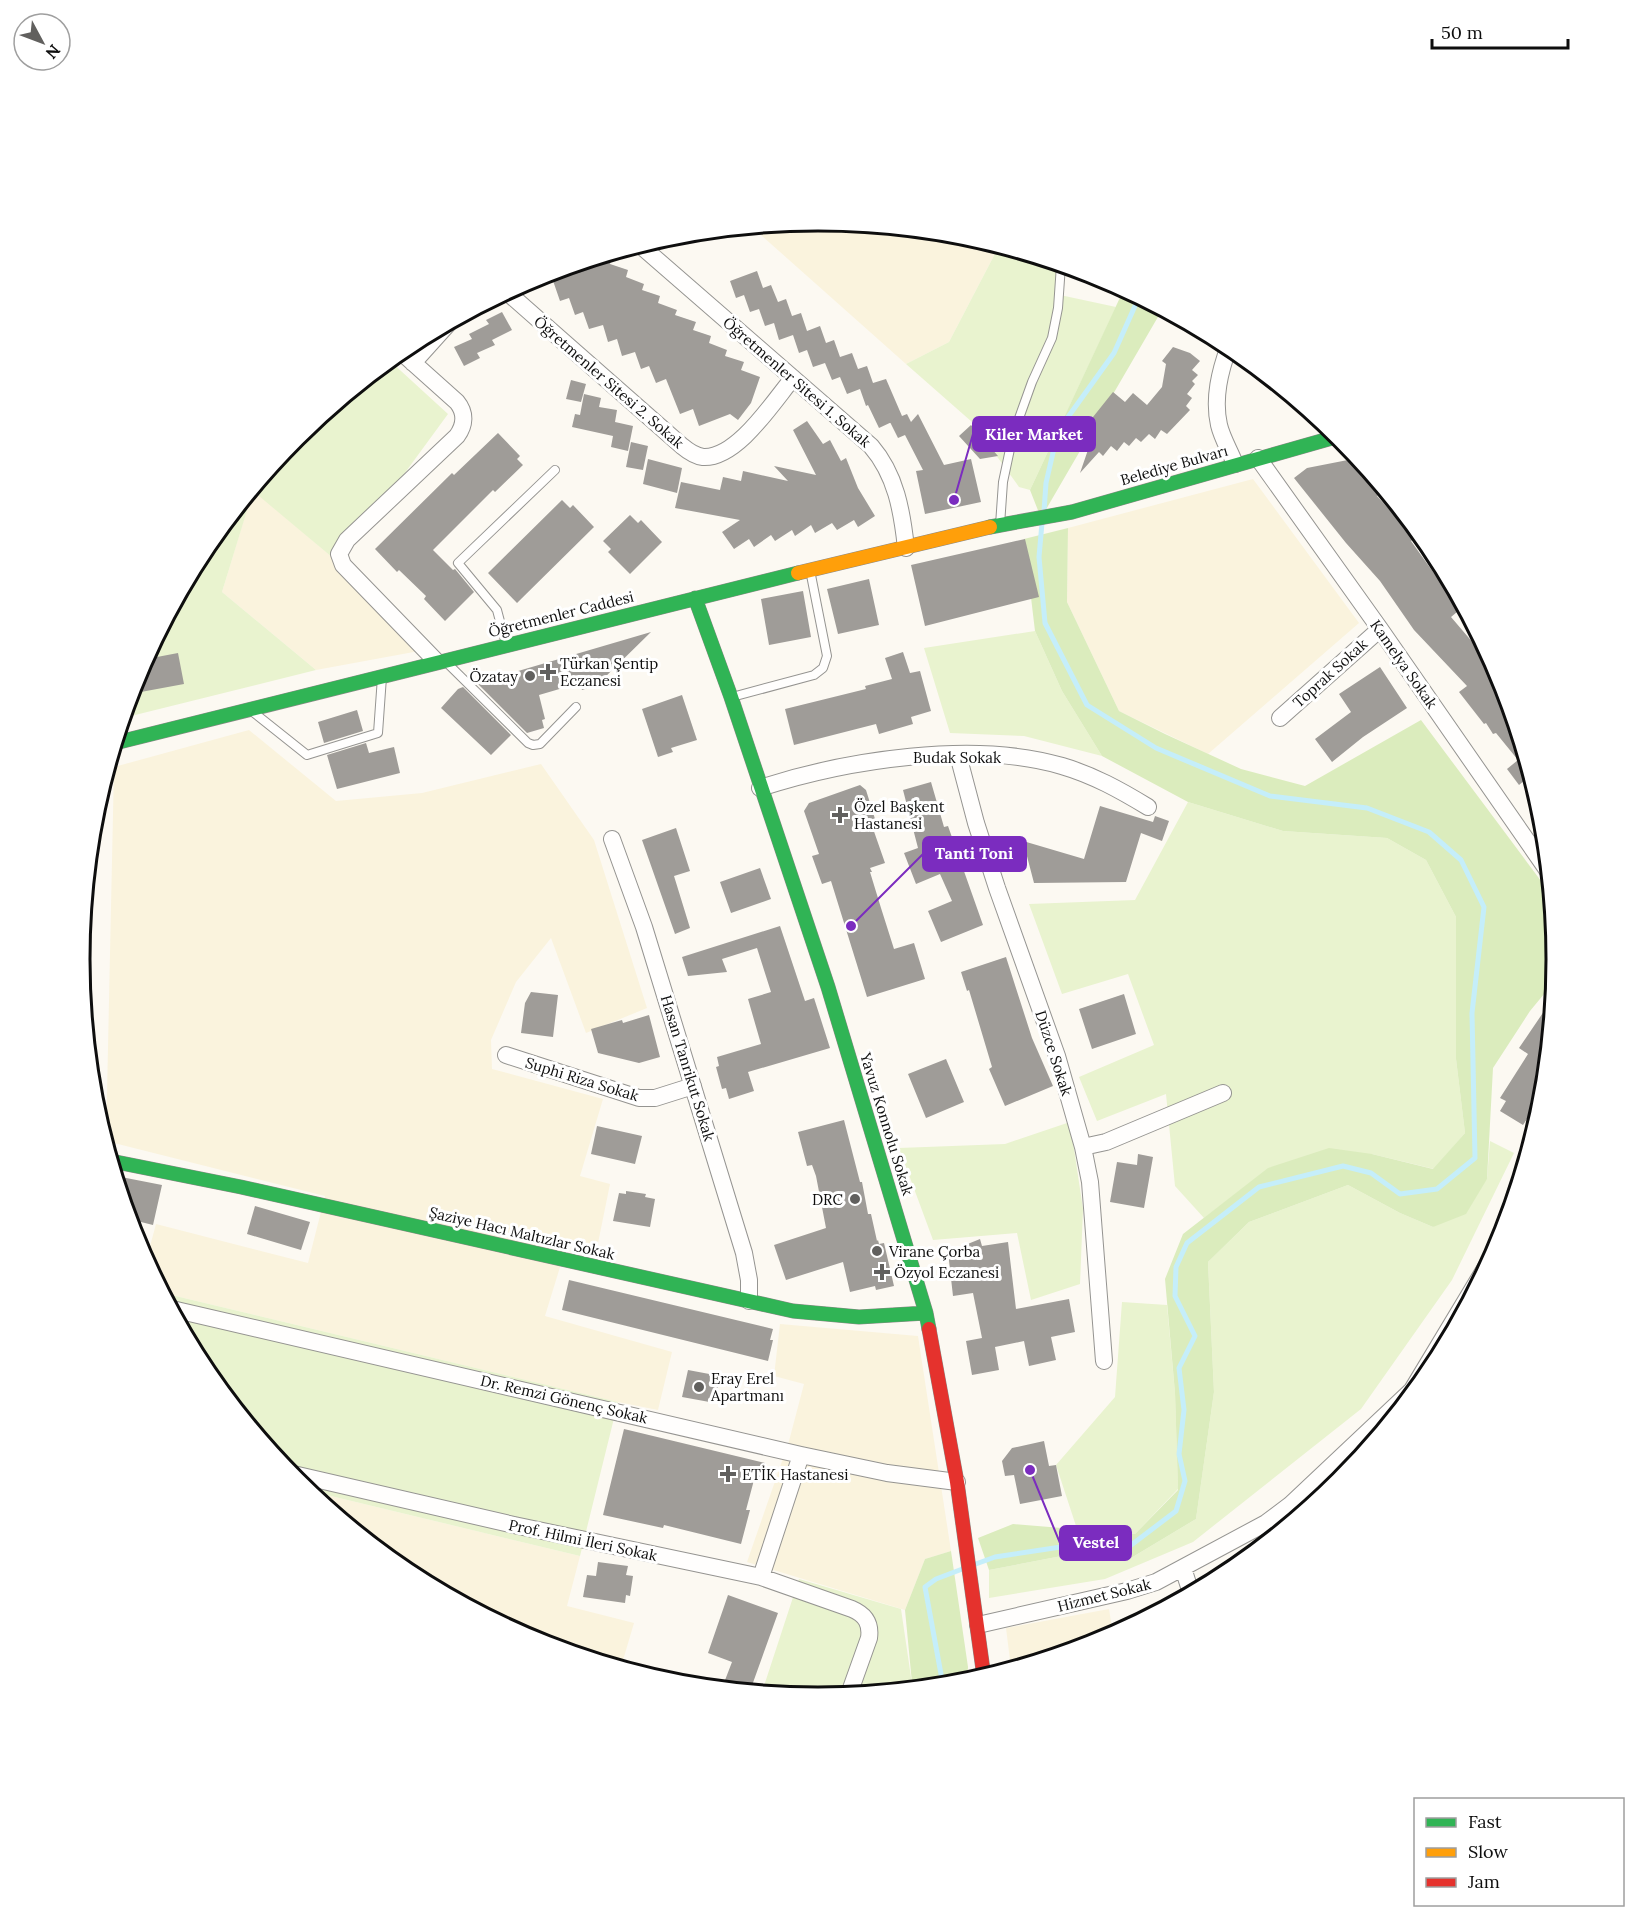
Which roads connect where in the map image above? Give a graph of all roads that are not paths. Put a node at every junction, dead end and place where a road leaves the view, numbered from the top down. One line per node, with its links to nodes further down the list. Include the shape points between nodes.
1 (648, 252): 6 (street, Öğretmenler Sitesi 1. Sokak)
2 (1060, 273): 12 (lane, via 1052,338 1013,435 1003,482)
3 (514, 298): 6 (street, Öğretmenler Sitesi 2. Sokak, via 682,446 701,457 713,456 736,444)
4 (1226, 357): 9 (street, via 1216,400 1219,426)
5 (408, 358): 18 (street, via 461,406 462,427 347,540 339,554 343,565)
6 (794, 378): 13 (street, Öğretmenler Sitesi 1. Sokak, via 885,463 903,516)
7 (1328, 439): 8 (street, Belediye Bulvarı)
8 (1258, 458): 9 (street, Belediye Bulvarı); 16 (street, Kamelya Sokak)
9 (1235, 464): 11 (street, Belediye Bulvarı, via 1072,512)
10 (555, 470): 17 (lane, via 458,563 497,610)
11 (1017, 522): 12 (street, Öğretmenler Caddesi)
12 (1000, 525): 13 (street, Öğretmenler Caddesi)
13 (906, 548): 14 (street, Öğretmenler Caddesi)
14 (810, 569): 15 (street, Öğretmenler Caddesi); 20 (lane, via 827,656 823,668 814,675)
15 (695, 598): 17 (street, Öğretmenler Caddesi); 20 (street, Yavuz Konnolu Sokak)
16 (1380, 629): 23 (street, Toprak Sokak); 29 (street, Kamelya Sokak)
17 (506, 644): 18 (street, Öğretmenler Caddesi)
18 (440, 660): 19 (street, Öğretmenler Caddesi); 21 (lane, via 533,746 540,744)
19 (382, 676): 22 (street, Öğretmenler Caddesi); 22 (lane, via 378,733 307,755)
20 (731, 698): 26 (street, Yavuz Konnolu Sokak)
21 (576, 706)
22 (250, 709): 24 (street, Öğretmenler Caddesi)
23 (1280, 718)
24 (124, 741)
25 (958, 755): 26 (street, Budak Sokak, via 851,765); 27 (street, Budak Sokak, via 1060,765 1110,784); 33 (street, Düzce Sokak, via 990,866 1057,1056)
26 (760, 788): 37 (street, Yavuz Konnolu Sokak, via 828,987)
27 (1148, 807)
28 (612, 839): 31 (street, Hasan Tanrikut Sokak)
29 (1539, 859)
30 (506, 1056): 31 (street, Suphi Riza Sokak, via 639,1098 655,1098)
31 (693, 1086): 35 (street, Hasan Tanrikut Sokak, via 744,1253)
32 (1224, 1092): 33 (street, via 1107,1142)
33 (1083, 1147): 38 (street, Düzce Sokak, via 1090,1182)
34 (120, 1163): 35 (street, Şaziye Hacı Maltızlar Sokak, via 241,1186)
35 (749, 1301): 37 (street, Şaziye Hacı Maltızlar Sokak, via 785,1311 833,1317 894,1318)
36 (182, 1311): 40 (street, Dr. Remzi Gönenç Sokak)
37 (926, 1313): 42 (street, Yavuz Konnolu Sokak)
38 (1104, 1361)
39 (1379, 1422): 43 (street, Hizmet Sokak, via 1280,1513)
40 (801, 1455): 42 (street, Dr. Remzi Gönenç Sokak, via 886,1473); 44 (street)
41 (306, 1477): 44 (street, Prof. Hilmi İleri Sokak)
42 (957, 1482): 46 (street, Yavuz Konnolu Sokak)
43 (1183, 1568): 45 (street); 46 (street, Hizmet Sokak, via 1143,1587)
44 (761, 1577): 48 (street, Prof. Hilmi İleri Sokak, via 864,1616 869,1623 869,1638)
45 (1188, 1585)
46 (978, 1625): 47 (street, Yavuz Konnolu Sokak)
47 (983, 1668)
48 (852, 1686)

